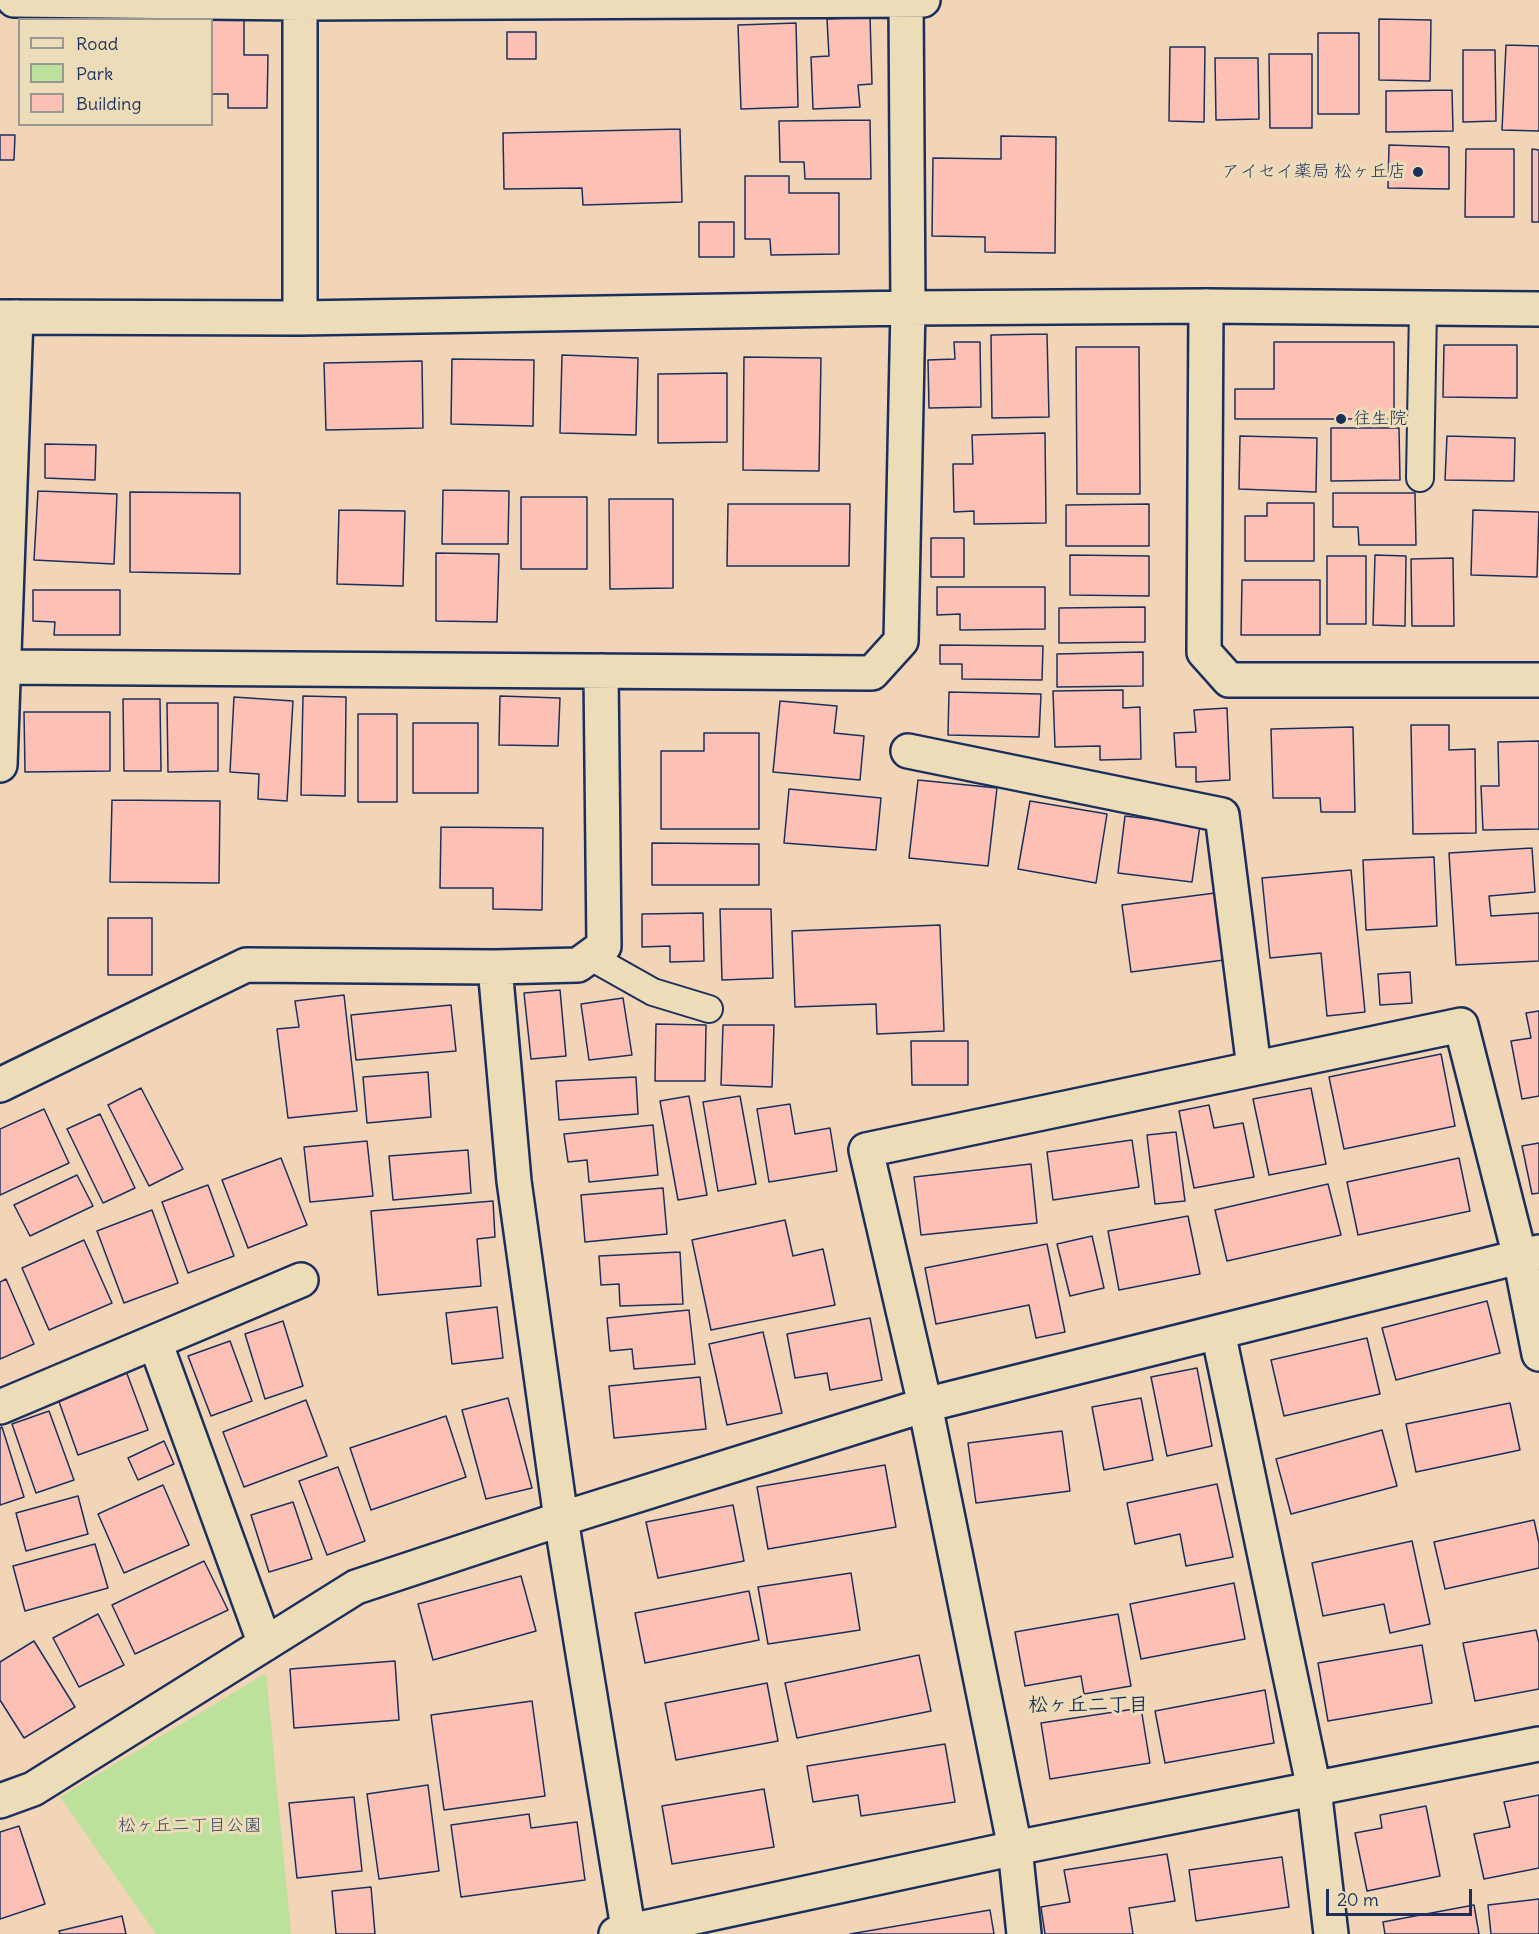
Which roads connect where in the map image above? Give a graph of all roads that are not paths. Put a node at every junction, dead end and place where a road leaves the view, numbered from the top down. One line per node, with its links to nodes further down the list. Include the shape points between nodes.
1 (14, 0): 4 (street)
2 (906, 0): 3 (street); 4 (street); 6 (street)
3 (923, 0)
4 (300, 2): 10 (street)
5 (1206, 306): 6 (street); 7 (street); 14 (street, via 1204,651 1228,680)
6 (908, 308): 10 (street); 13 (street, via 901,641 872,673)
7 (1423, 308): 8 (street); 11 (lane)
8 (1539, 309)
9 (8, 317): 10 (street); 12 (street)
10 (300, 318)
11 (1420, 478)
12 (3, 667): 13 (street); 16 (street)
13 (601, 671): 17 (street, via 604,946)
14 (1539, 680)
15 (908, 751): 20 (street, via 1222,815)
16 (0, 765)
17 (589, 957): 18 (street, via 578,965); 19 (lane, via 653,992)
18 (495, 967): 21 (street, via 246,965); 29 (street, via 514,1181)
19 (709, 1009)
20 (1254, 1068): 22 (street, via 1461,1025); 27 (street, via 866,1150)
21 (0, 1085)
22 (1529, 1255): 24 (street); 26 (street)
23 (302, 1280): 25 (street)
24 (1218, 1332): 27 (street); 32 (street)
25 (155, 1342): 28 (street); 30 (street)
26 (1539, 1354)
27 (925, 1405): 29 (street); 34 (street)
28 (0, 1407)
29 (561, 1519): 30 (street, via 357,1587); 35 (street)
30 (265, 1644): 33 (street, via 33,1789)
31 (1539, 1744): 32 (street)
32 (1314, 1789): 34 (street); 37 (street)
33 (0, 1801)
34 (1015, 1848): 35 (street); 36 (street)
35 (625, 1933)
36 (1024, 1934)
37 (1331, 1934)

